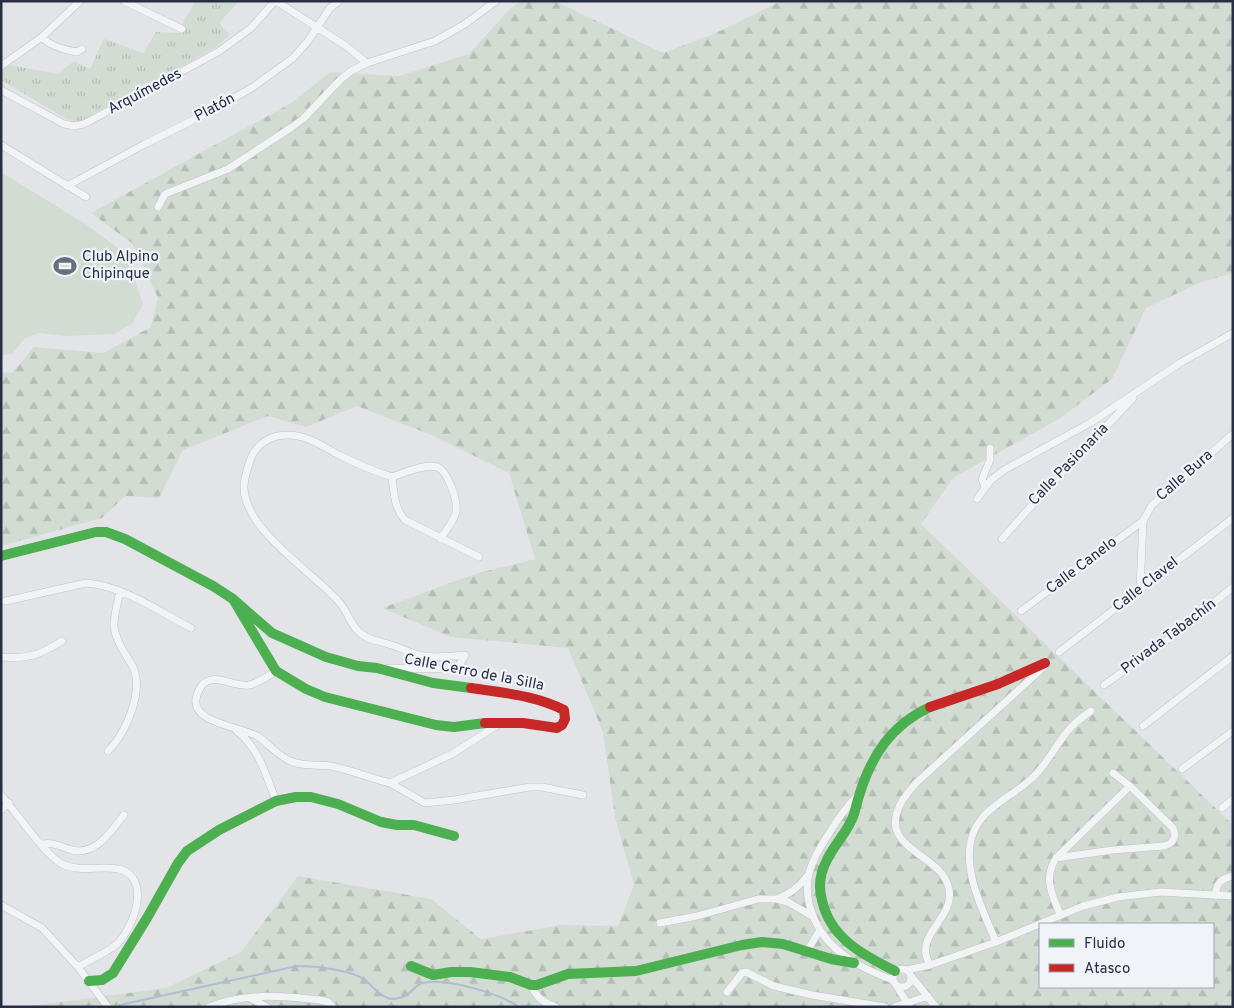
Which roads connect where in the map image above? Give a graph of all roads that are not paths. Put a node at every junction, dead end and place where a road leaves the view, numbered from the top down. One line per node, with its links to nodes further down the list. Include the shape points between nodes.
1 (80, 1): 8 (street)
2 (124, 1): 7 (street)
3 (276, 1): 6 (street); 12 (street, Arquímedes, via 251,28 218,52 84,124 64,124)
4 (339, 1): 6 (street, Platón)
5 (496, 1): 10 (street, via 435,41)
6 (316, 27): 10 (street); 14 (street, Platón, via 293,58 253,87)
7 (182, 29)
8 (42, 37): 9 (street, via 68,51); 11 (street)
9 (82, 49)
10 (367, 63): 16 (street, via 345,75 292,128 228,169 166,194)
11 (1, 66)
12 (1, 90)
13 (1, 145): 14 (street)
14 (67, 186): 15 (street)
15 (86, 198)
16 (158, 208)
17 (1233, 333): 18 (street)
18 (1138, 392): 22 (street, via 1090,423 1004,470); 27 (street, Calle Pasionaria)
19 (1233, 434): 25 (street, Calle Bura, via 1152,505)
20 (990, 448): 22 (street, via 990,460 982,479)
21 (392, 477): 26 (street, via 399,514); 26 (street, via 429,466 445,472 456,510); 42 (street, via 367,469 305,437 286,435 272,437 259,445 247,467 244,488 257,523 340,603 359,632 422,656 465,655 460,664 445,669)
22 (985, 487): 23 (street)
23 (977, 499)
24 (1233, 518): 31 (street, Calle Clavel)
25 (1143, 521): 31 (street); 35 (street, Calle Canelo)
26 (440, 539): 29 (street)
27 (1002, 539)
28 (1, 556): 33 (street, Calle Cerro de la Silla, via 106,532 125,539)
29 (479, 557)
30 (1233, 587): 44 (street, Privada Tabachín, via 1174,635)
31 (1140, 589): 38 (street, Calle Clavel)
32 (120, 591): 34 (street, via 86,583); 36 (street); 50 (street, via 114,626 134,669 137,685 131,713 117,742)
33 (234, 599): 42 (street, Calle Cerro de la Silla, via 272,633 288,641 358,666); 43 (street)
34 (1, 601)
35 (1021, 612)
36 (191, 628)
37 (62, 641): 40 (street, via 44,653 19,659)
38 (1059, 652)
39 (1233, 656): 47 (street)
40 (1, 657)
41 (1045, 663): 57 (street, via 932,706 909,718 892,733 876,756); 86 (street, via 916,782 897,813 896,830 900,838 941,872 950,891 943,917 926,942 924,950)
42 (377, 668): 46 (street, Calle Cerro de la Silla, via 433,683 521,695 559,706 565,714 562,725 557,728)
43 (276, 671): 46 (street, Calle Cerro de la Silla, via 306,690 325,697 436,725 454,727); 48 (street, via 251,685 209,680 203,685 198,692 198,709 214,722)
44 (1104, 685)
45 (1091, 710): 83 (street, via 1066,733 1031,779 983,817 973,831 969,863)
46 (501, 722): 53 (street, via 452,754)
47 (1143, 726)
48 (232, 727): 53 (street, via 257,736 290,761 332,766); 59 (street, via 254,748)
49 (1233, 731): 51 (street)
50 (108, 751)
51 (1182, 769)
52 (1113, 773): 54 (street)
53 (390, 783): 56 (street, via 425,804 530,787)
54 (1130, 786): 70 (street); 70 (street, via 1173,828 1176,835 1170,845)
55 (1, 795): 60 (street)
56 (582, 795)
57 (858, 795): 64 (street); 65 (street, via 854,815)
58 (1233, 800): 61 (street)
59 (276, 801): 66 (street, via 311,797 381,822 414,825); 91 (street, via 219,830 187,851 113,973 102,981)
60 (9, 803): 62 (street); 67 (street)
61 (1222, 808)
62 (1, 810)
63 (124, 815): 67 (street, via 103,841 92,849 74,850 55,843)
64 (834, 824): 65 (street); 68 (street)
65 (845, 832): 69 (street)
66 (454, 836)
67 (42, 844): 88 (street, via 61,863 73,868 118,869 133,877 137,884 137,907 124,936 118,944)
68 (820, 847): 69 (street); 71 (street)
69 (830, 853): 90 (street, via 819,885 828,923 838,936)
70 (1056, 858): 77 (street, via 1048,878)
71 (808, 875): 75 (street, via 790,894); 78 (street)
72 (1233, 876): 73 (street, via 1219,882)
73 (1215, 896): 74 (street); 77 (street, via 1161,892 1118,897)
74 (1233, 896)
75 (777, 899): 78 (street); 79 (street, via 758,899)
76 (1, 904): 88 (street, via 42,928)
77 (1060, 914): 81 (street)
78 (812, 916): 82 (street)
79 (660, 923)
80 (1039, 923): 83 (street)
81 (1039, 923)
82 (820, 930): 84 (street); 85 (street, via 840,954)
83 (996, 942): 86 (street)
84 (807, 951): 85 (street); 92 (street, via 762,942 636,971 568,974)
85 (854, 963): 90 (street)
86 (930, 965): 89 (street)
87 (411, 966): 92 (street, via 433,975 470,972)
88 (78, 967): 91 (street)
89 (909, 973): 90 (street, via 901,969); 90 (street, via 908,985 902,987); 94 (street)
90 (895, 979): 96 (street)
91 (89, 981): 97 (street)
92 (531, 985): 101 (street, via 536,996)
93 (727, 992): 102 (street, via 746,972 774,986)
94 (928, 996): 96 (street); 104 (street)
95 (249, 997): 98 (street); 99 (street); 100 (street, via 273,995 320,1000)
96 (908, 1005): 103 (street)
97 (108, 1007)
98 (209, 1007)
99 (267, 1007)
100 (334, 1007)
101 (556, 1007)
102 (885, 1007)
103 (894, 1007)
104 (936, 1007)

